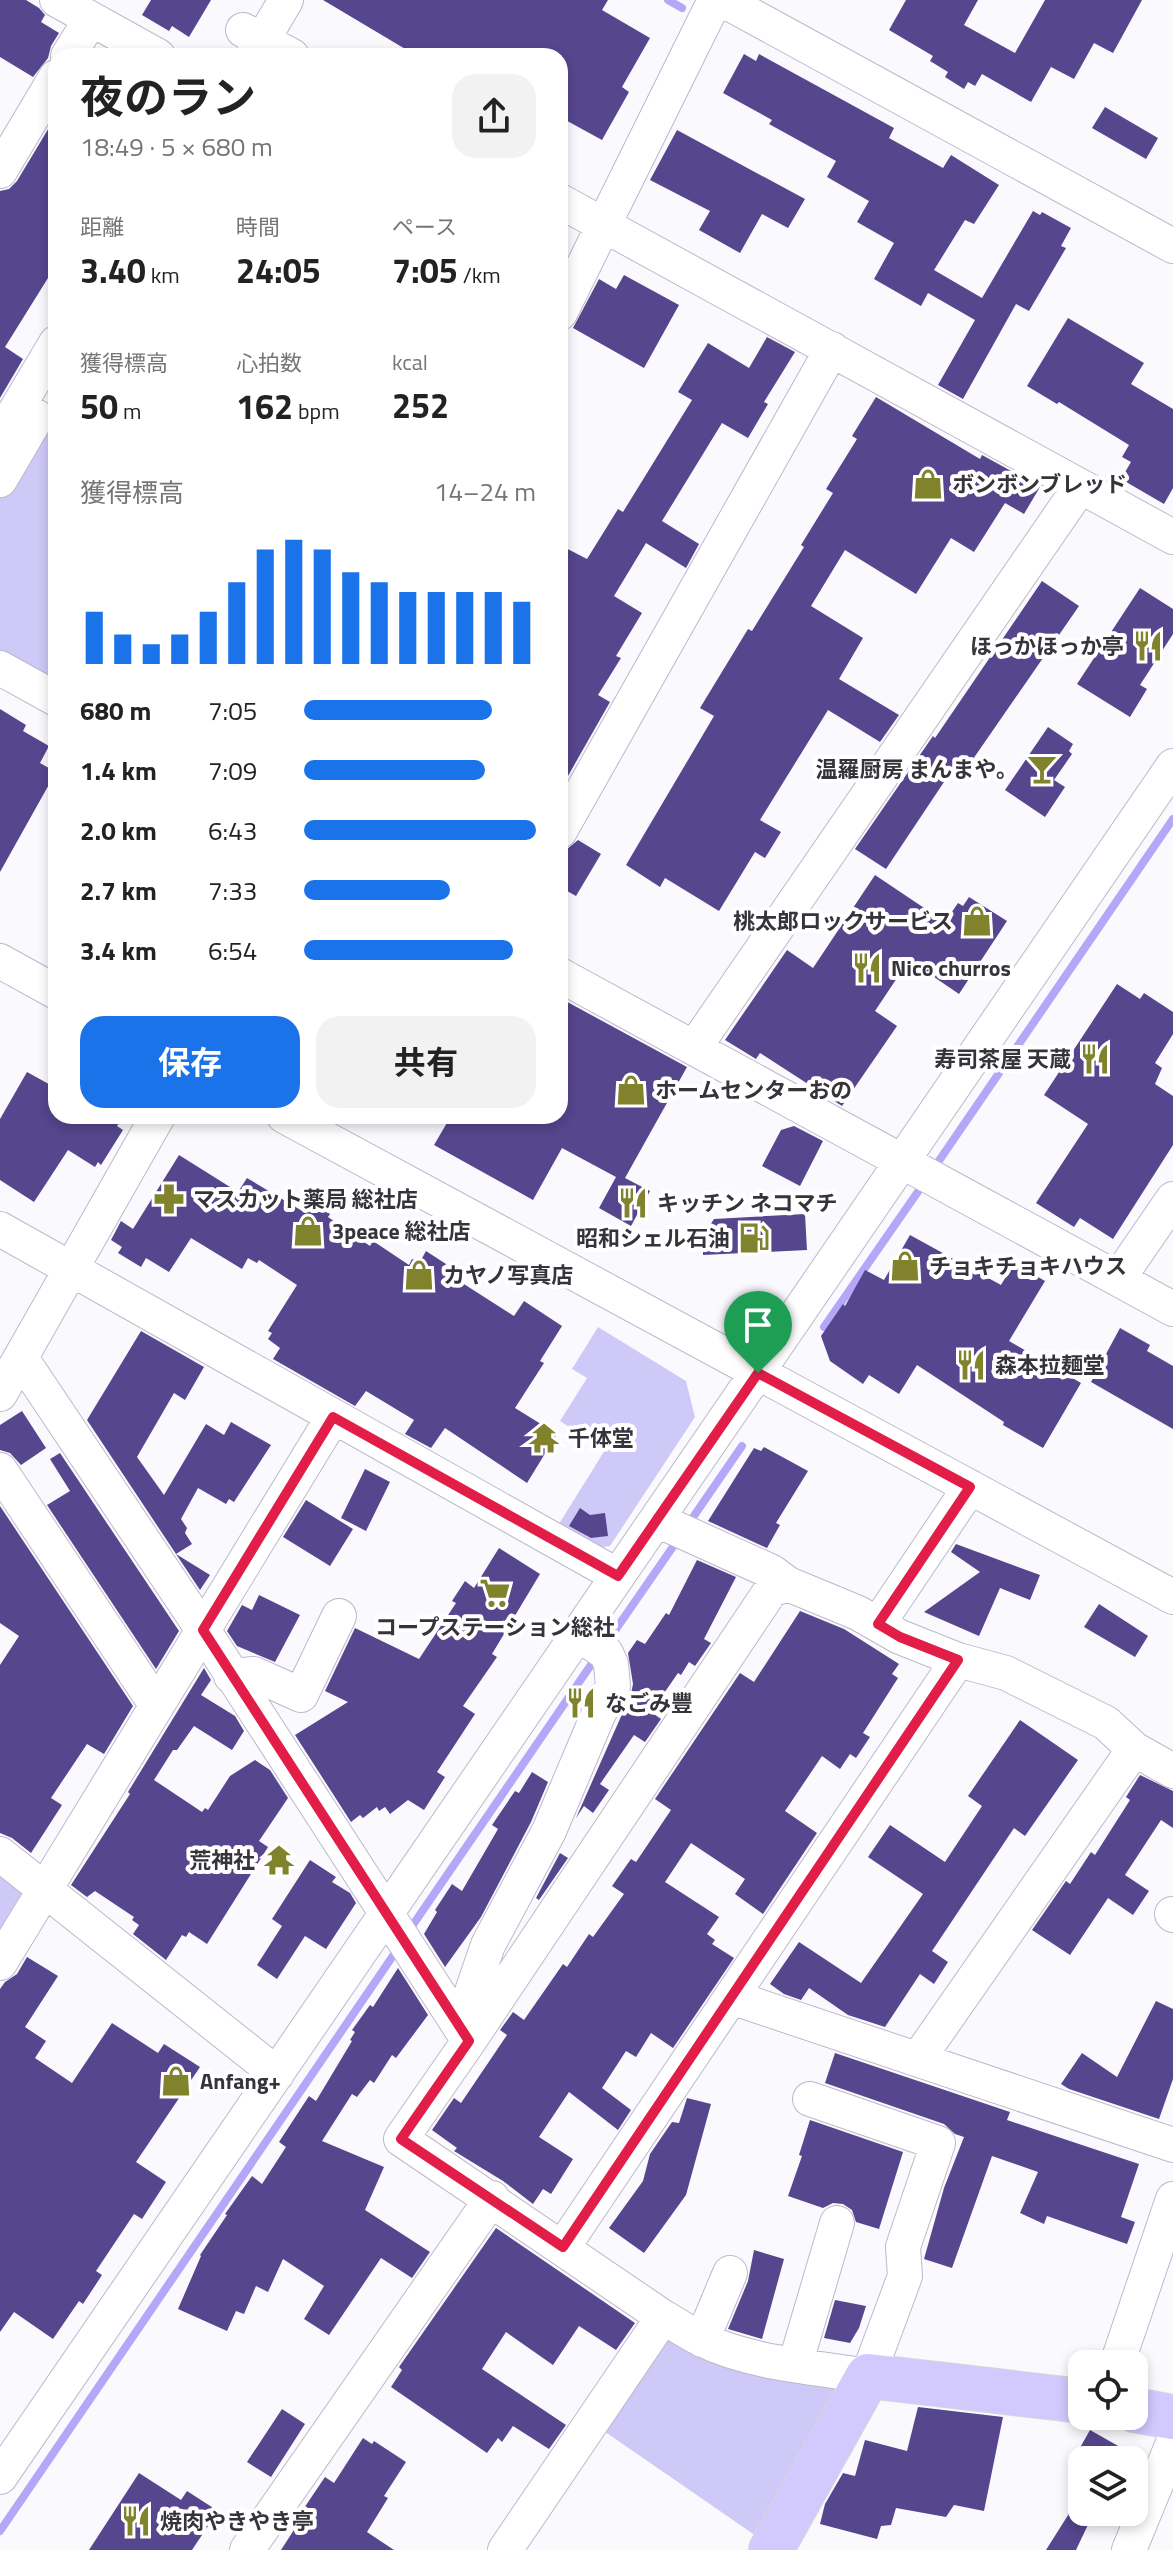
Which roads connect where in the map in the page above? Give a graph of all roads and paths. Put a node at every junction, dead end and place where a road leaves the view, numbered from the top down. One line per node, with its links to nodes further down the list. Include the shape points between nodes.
1 (57, 0): 6 (street)
2 (260, 0): 7 (street)
3 (286, 0): 7 (street)
4 (715, 0): 13 (street)
5 (723, 0): 14 (street)
6 (91, 19): 8 (street); 9 (street)
7 (255, 47)
8 (73, 48)
9 (144, 48)
10 (48, 90): 11 (street)
11 (0, 171)
12 (568, 205): 13 (street)
13 (603, 225): 15 (street); 16 (street)
14 (1173, 246)
15 (568, 297)
16 (832, 349): 21 (street); 26 (street)
17 (48, 355): 19 (street)
18 (48, 399): 20 (street)
19 (5, 419)
20 (0, 479)
21 (1080, 487): 22 (street); 30 (street)
22 (1173, 537)
23 (0, 668): 24 (street)
24 (48, 695)
25 (1173, 766): 33 (street)
26 (568, 817)
27 (0, 961): 29 (street)
28 (568, 979): 30 (street)
29 (48, 988)
30 (694, 1048): 33 (street)
31 (154, 1124): 36 (street)
32 (299, 1124): 40 (street)
33 (919, 1171): 37 (street); 40 (street)
34 (1173, 1199): 37 (street)
35 (0, 1229): 36 (street)
36 (73, 1270): 39 (street); 42 (street)
37 (1118, 1279): 38 (street)
38 (1173, 1309)
39 (21, 1358): 41 (street); 51 (street)
40 (758, 1373): 44 (street); 45 (street)
41 (0, 1394)
42 (333, 1417): 46 (street); 51 (street)
43 (0, 1470): 55 (street)
44 (970, 1487): 48 (street); 50 (street)
45 (674, 1528): 46 (street); 47 (street)
46 (618, 1576): 52 (street)
47 (788, 1584): 50 (street); 63 (street, via 771,1590)
48 (1173, 1597)
49 (339, 1616): 54 (street, via 301,1695 254,1674)
50 (878, 1624): 53 (street)
51 (203, 1630): 54 (street); 55 (street)
52 (594, 1645): 60 (street); 63 (street, via 611,1664 613,1686 549,1831 488,1945 467,2006)
53 (958, 1660): 56 (street, via 1006,1673 1106,1723); 62 (street)
54 (231, 1676): 60 (street)
55 (157, 1706): 59 (street)
56 (1134, 1749): 57 (street); 64 (street)
57 (1173, 1771)
58 (0, 1854): 59 (street)
59 (45, 1889): 61 (street); 65 (street)
60 (399, 1931): 63 (street); 65 (street)
61 (0, 1963)
62 (731, 1997): 64 (street); 71 (street)
63 (469, 2041): 68 (street, via 401,2139)
64 (918, 2059): 67 (street)
65 (277, 2074): 82 (street)
66 (810, 2099): 77 (street, via 938,2143 903,2247 905,2276)
67 (1173, 2145)
68 (492, 2198): 71 (street); 83 (street)
69 (1170, 2218): 75 (street)
70 (837, 2223): 76 (street)
71 (563, 2247): 73 (street)
72 (730, 2273): 74 (street)
73 (663, 2317): 74 (street); 84 (street)
74 (702, 2340): 76 (street)
75 (1122, 2350)
76 (795, 2365): 77 (street)
77 (868, 2376): 78 (main road); 85 (main road)
78 (1068, 2399)
79 (1148, 2413): 80 (main road)
80 (1173, 2417)
81 (1173, 2443): 86 (street)
82 (0, 2477)
83 (247, 2550)
84 (505, 2550)
85 (771, 2550)
86 (1129, 2550)

